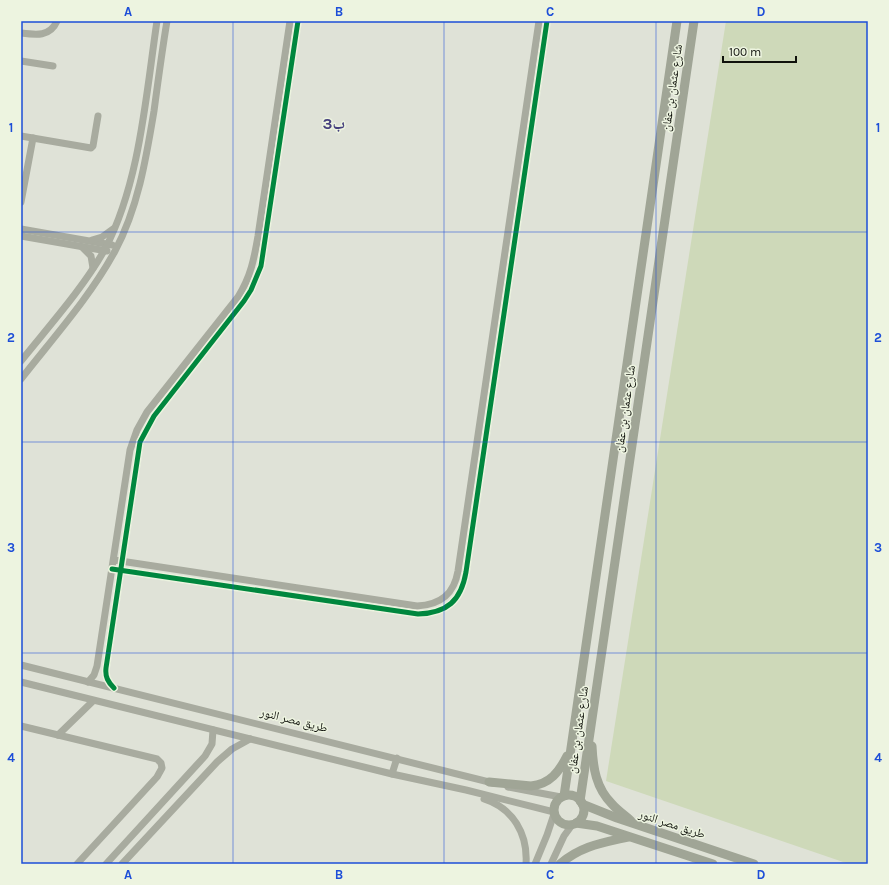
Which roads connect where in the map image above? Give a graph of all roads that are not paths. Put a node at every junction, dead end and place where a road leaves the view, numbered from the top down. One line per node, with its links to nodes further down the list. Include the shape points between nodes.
1 (58, 21): 10 (street, via 51,31 41,35)
2 (157, 21): 19 (street, via 136,153 126,196)
3 (167, 21): 24 (street, via 145,162 134,204)
4 (290, 21): 28 (street, via 252,267 238,296 147,412 137,430 130,450)
5 (298, 21): 29 (street, via 261,266 244,301 154,416 144,433 138,451)
6 (539, 21): 29 (street, via 457,581 452,590 437,602 428,606 417,606)
7 (547, 21): 31 (street, via 465,577 458,596 441,610 418,614)
8 (677, 21): 15 (main road, شارع عثمان بن عفان)
9 (694, 21): 17 (main road, شارع عثمان بن عفان)
10 (21, 32)
11 (21, 60): 12 (street)
12 (53, 66)
13 (98, 116): 16 (street, via 93,146 90,148)
14 (21, 136): 16 (street)
15 (660, 137): 17 (main road); 42 (main road, شارع عثمان بن عفان)
16 (33, 138): 18 (street)
17 (677, 140): 37 (main road, شارع عثمان بن عفان)
18 (21, 202)
19 (114, 228): 22 (street, via 102,237); 23 (street)
20 (21, 229): 22 (street)
21 (21, 236): 22 (street)
22 (84, 243): 23 (street); 25 (street, via 91,256)
23 (105, 247): 24 (street); 25 (street)
24 (116, 249): 27 (street, via 93,287)
25 (93, 268): 26 (street)
26 (21, 361)
27 (21, 379)
28 (114, 560): 29 (street); 30 (street)
29 (122, 561): 31 (street)
30 (112, 569): 31 (street); 34 (street, via 96,671)
31 (120, 570): 35 (street, via 106,668 106,678)
32 (21, 665): 34 (street, طريق مصر النور)
33 (21, 682): 36 (street)
34 (88, 682): 35 (street, طريق مصر النور)
35 (114, 688): 43 (street, طريق مصر النور)
36 (93, 701): 39 (street); 40 (street)
37 (591, 725): 48 (main road, شارع عثمان بن عفان); 51 (main road, via 593,767 597,781 613,805)
38 (21, 726): 40 (street)
39 (213, 730): 41 (street); 55 (street, via 212,744 205,756)
40 (58, 735): 54 (street, via 157,760 162,768 157,777)
41 (250, 739): 44 (street); 53 (street, via 232,749 217,762)
42 (571, 750): 45 (main road, via 555,776 544,783 531,786); 47 (main road, شارع عثمان بن عفان)
43 (397, 758): 44 (street); 45 (street, طريق مصر النور)
44 (392, 774): 46 (street)
45 (489, 782): 47 (street, طريق مصر النور, via 522,791)
46 (466, 790): 49 (street); 58 (street, via 502,807 512,816 524,838)
47 (563, 797): 48 (main road, via 573,796); 49 (main road, via 554,805)
48 (581, 802): 50 (main road, via 584,813 580,821); 51 (main road, طريق مصر النور)
49 (554, 813): 50 (main road, via 559,822 567,826); 59 (street, via 548,835)
50 (574, 824): 52 (main road, via 597,826); 60 (street, via 564,836)
51 (634, 824): 63 (main road, طريق مصر النور)
52 (629, 837): 61 (main road, via 600,842 568,857); 62 (main road)
53 (128, 858): 56 (street); 57 (street)
54 (77, 864)
55 (106, 864)
56 (122, 864)
57 (134, 864)
58 (526, 864)
59 (535, 864)
60 (551, 864)
61 (560, 864)
62 (714, 864)
63 (754, 864)

